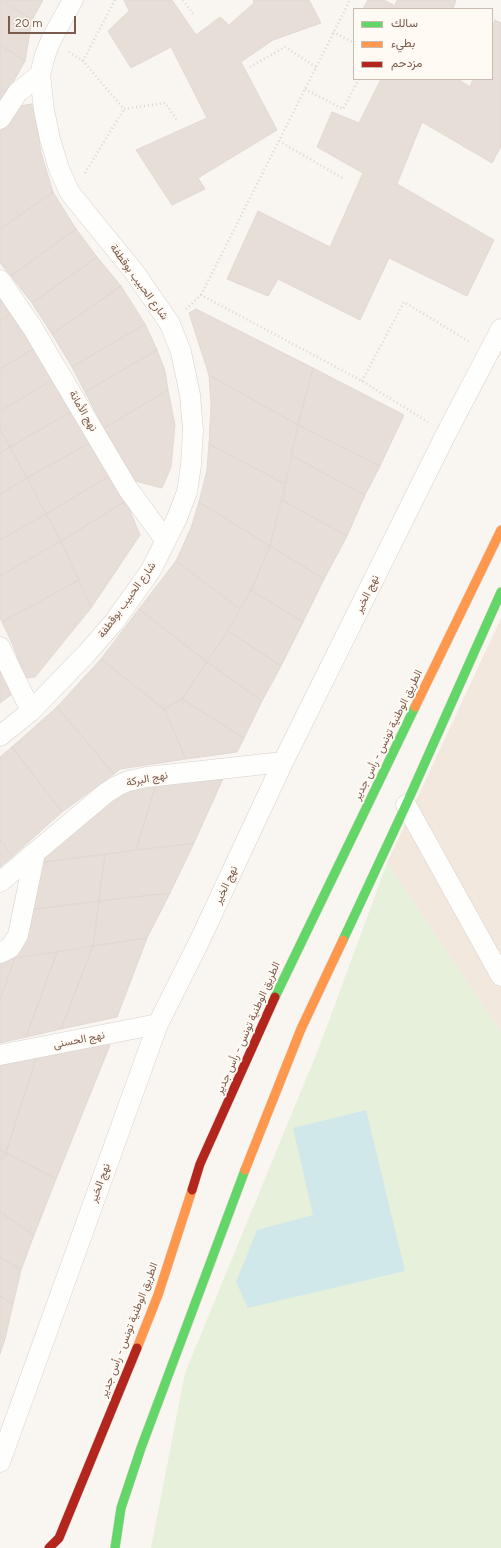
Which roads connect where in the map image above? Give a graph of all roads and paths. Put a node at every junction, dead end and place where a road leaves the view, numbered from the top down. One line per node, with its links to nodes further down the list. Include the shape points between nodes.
1 (73, 0): 7 (street, شارع الحبيب بوقطفة)
2 (115, 0): 9 (path)
3 (183, 0): 5 (path)
4 (350, 0): 6 (path)
5 (194, 15)
6 (333, 32): 8 (path); 11 (path)
7 (51, 40): 9 (path); 12 (street, شارع الحبيب بوقطفة)
8 (353, 42)
9 (83, 60): 15 (path)
10 (250, 67): 11 (path, via 285,47)
11 (316, 67): 14 (path)
12 (40, 75): 16 (street, via 18,92); 20 (street, شارع الحبيب بوقطفة, via 50,139 59,169)
13 (358, 80): 14 (path, via 343,109)
14 (306, 89): 18 (path)
15 (124, 109): 17 (path, via 165,103); 20 (path, via 92,162)
16 (0, 119)
17 (177, 120)
18 (279, 141): 19 (path); 22 (path)
19 (344, 179)
20 (70, 192): 23 (street, شارع الحبيب بوقطفة, via 135,273)
21 (0, 280): 29 (street, نهج الأمانة, via 36,333 128,489)
22 (201, 295): 23 (path); 26 (path)
23 (170, 324): 29 (street, شارع الحبيب بوقطفة, via 181,352 190,395 193,430 187,492)
24 (501, 330): 25 (street, نهج الخير)
25 (489, 353): 26 (path, via 404,302); 27 (street, نهج الخير)
26 (362, 381): 27 (path)
27 (446, 434): 34 (street, نهج الخير)
28 (501, 530): 43 (main road, الطريق الوطنية تونس - رأس جدير, via 267,1014 200,1164 158,1295 59,1538)
29 (166, 541): 32 (street, شارع الحبيب بوقطفة, via 151,570 114,622 88,653)
30 (501, 592): 35 (main road)
31 (0, 647): 32 (street)
32 (30, 711): 33 (street, شارع الحبيب بوقطفة)
33 (0, 736)
34 (283, 762): 36 (street, نهج البركة, via 128,781 106,793); 40 (street, نهج الخير)
35 (406, 805): 39 (street); 44 (main road, via 301,1029 238,1186 141,1448 121,1508)
36 (35, 852): 37 (street, نهج البركة); 38 (street, via 18,936 10,948)
37 (0, 882)
38 (0, 953)
39 (501, 976)
40 (158, 1024): 41 (street, نهج الحسنى); 42 (street, نهج الخير)
41 (0, 1055)
42 (0, 1462)
43 (49, 1548)
44 (115, 1548)

